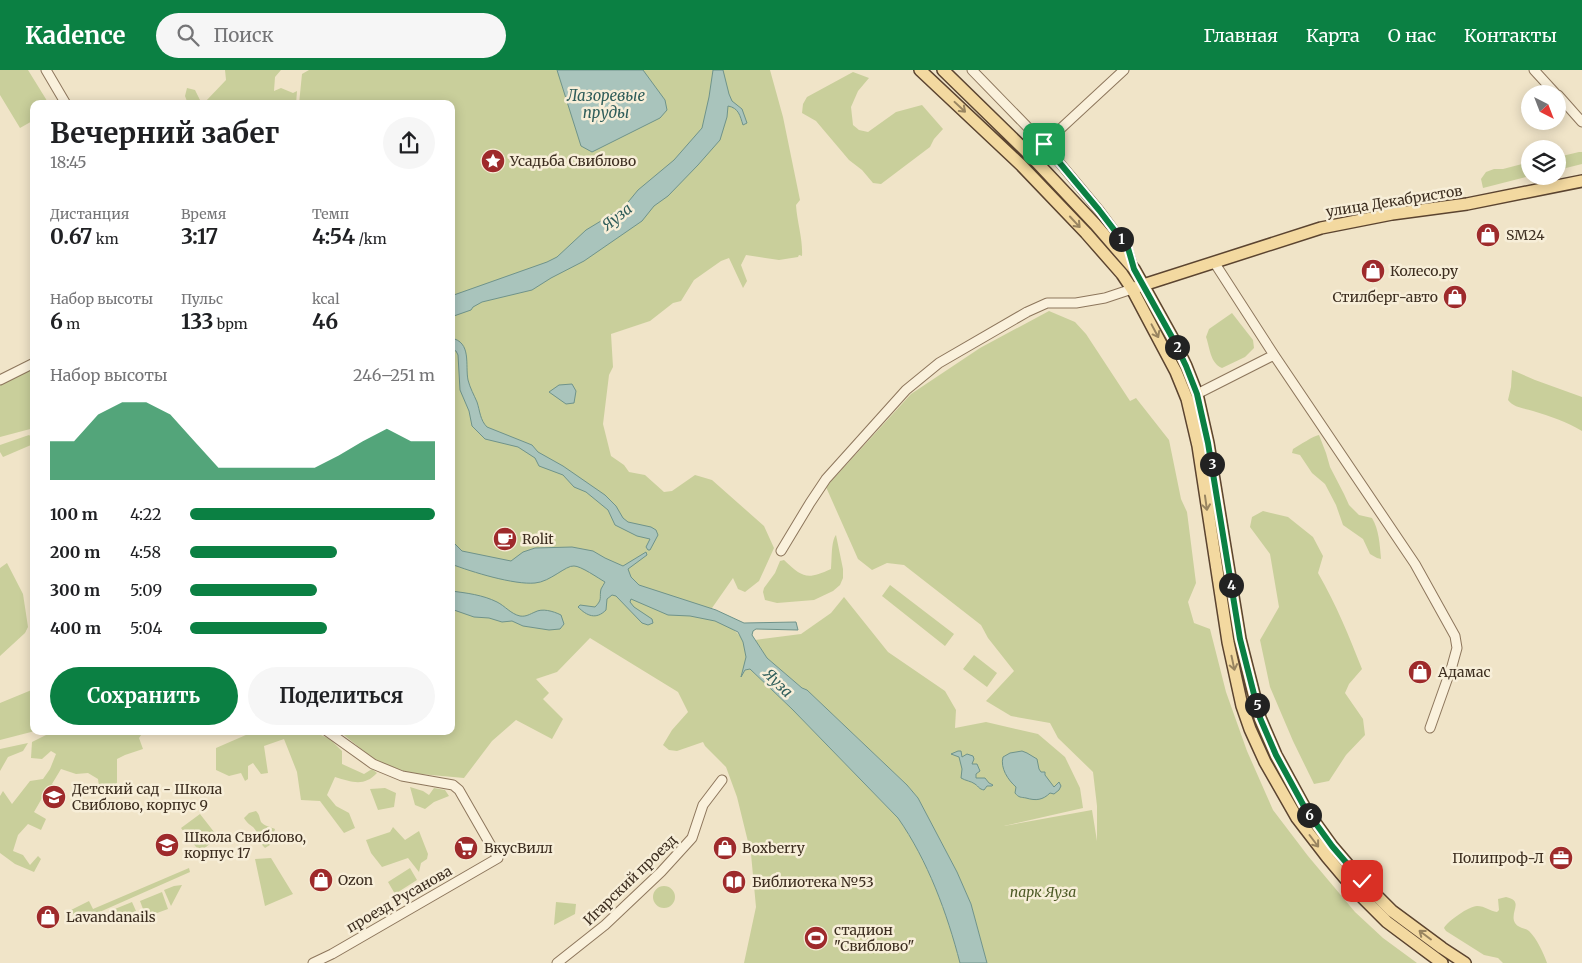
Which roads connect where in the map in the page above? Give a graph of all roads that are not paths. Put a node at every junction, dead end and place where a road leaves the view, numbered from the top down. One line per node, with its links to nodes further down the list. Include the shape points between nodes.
1 (46, 70): 8 (street)
2 (920, 70): 15 (main road, one-way to 15, via 1021,164 1122,274)
3 (943, 70): 14 (main road, via 1030,155)
4 (972, 70): 11 (street)
5 (1124, 70): 11 (street)
6 (1534, 70): 7 (street)
7 (1548, 85)
8 (64, 100)
9 (1566, 105): 10 (street)
10 (1582, 122)
11 (1044, 144): 14 (street, via 1128,248)
12 (1582, 181): 13 (main road, улица Декабристов, via 1467,204 1342,223)
13 (1214, 262): 15 (main road, улица Декабристов); 16 (street)
14 (1134, 269): 15 (main road)
15 (1138, 287): 19 (main road, via 1173,339); 20 (street, via 1105,298 1047,303 939,364 906,390 826,479); 26 (main road, one-way to 26, via 1186,398 1198,446 1228,642 1250,729 1297,818 1326,858 1387,922)
16 (1274, 355): 19 (street); 21 (street, via 1415,564 1455,636 1457,648)
17 (30, 365): 18 (street)
18 (0, 380)
19 (1197, 394): 27 (main road, one-way to 19, via 1392,911 1362,881 1306,810 1276,755 1260,718 1240,639 1210,452)
20 (782, 551)
21 (1430, 728)
22 (333, 735): 24 (street, проезд Русанова, via 373,764 402,776 453,785 498,858)
23 (722, 780): 25 (street, Игарский проезд, via 703,805 692,838 605,925)
24 (313, 963)
25 (557, 963)
26 (1442, 963)
27 (1465, 963)

